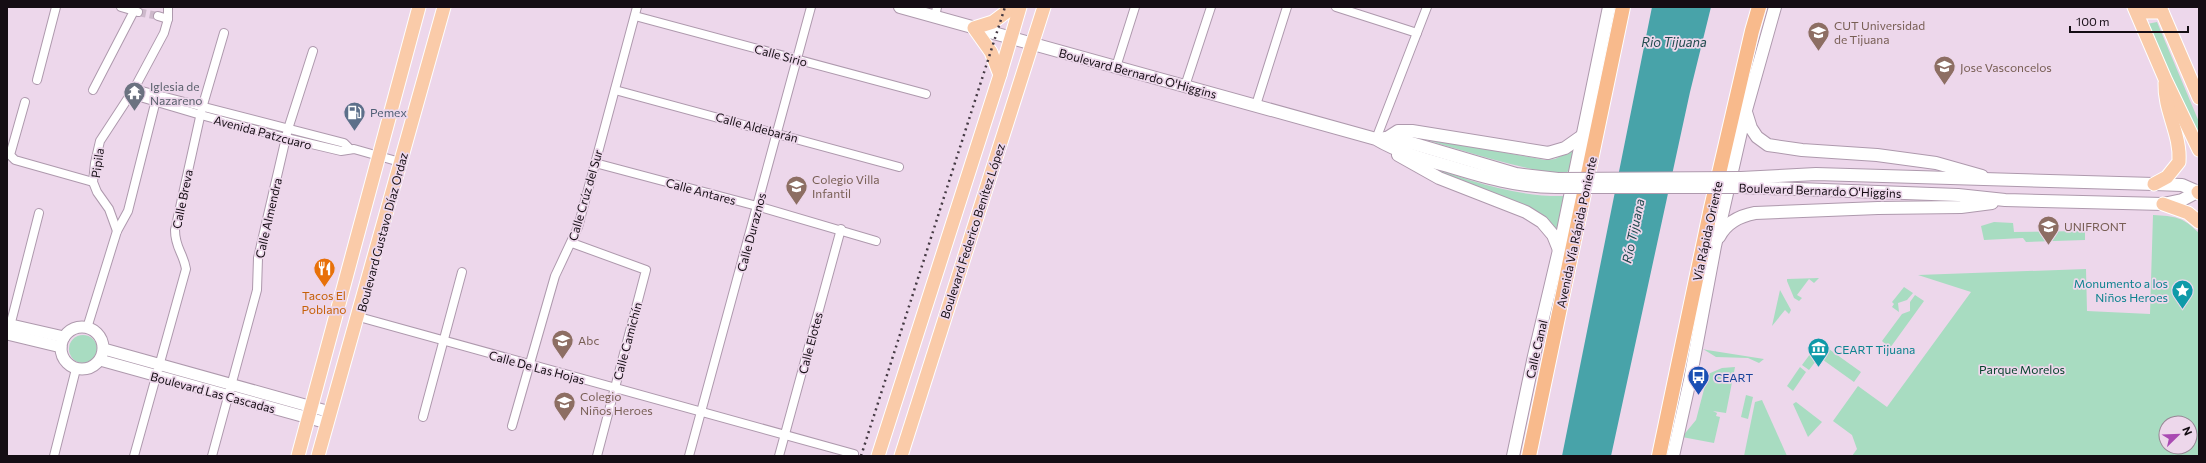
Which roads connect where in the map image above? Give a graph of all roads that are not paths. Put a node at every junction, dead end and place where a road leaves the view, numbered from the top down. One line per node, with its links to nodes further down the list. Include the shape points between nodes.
1 (56, 7): 38 (street)
2 (121, 7): 40 (street, via 136,11)
3 (168, 7): 27 (street, Pipila)
4 (420, 7): 57 (main road, Boulevard Gustavo Díaz Ordaz)
5 (444, 7): 58 (main road, Boulevard Gustavo Díaz Ordaz)
6 (637, 7): 26 (street, Calle Crúz del Sur)
7 (811, 7): 34 (street, Calle Duraznos)
8 (900, 7): 24 (main road, Boulevard Bernardo O'Higgins)
9 (1013, 7): 28 (main road, via 993,22)
10 (1020, 7): 31 (main road, Boulevard Federico Benítez López)
11 (1044, 7): 32 (main road, Boulevard Federico Benítez López)
12 (1135, 7): 35 (street)
13 (1212, 7): 39 (street)
14 (1288, 7): 47 (street)
15 (1336, 7): 30 (street)
16 (1427, 7): 30 (street)
17 (1609, 7): 52 (main road, Calle Canal)
18 (1623, 7): 109 (highway, Avenida Vía Rápida Poniente)
19 (1759, 7): 110 (highway, Vía Rápida Oriente, via 1711,208)
20 (1775, 7): 48 (main road)
21 (2134, 7): 37 (main road)
22 (2139, 7): 23 (main road, via 2146,12)
23 (2161, 10): 44 (main road)
24 (936, 12): 28 (main road, Boulevard Bernardo O'Higgins)
25 (158, 16): 27 (street)
26 (635, 16): 34 (street, Calle Sirio); 41 (street, Calle Crúz del Sur)
27 (168, 19): 42 (street, Pipila, via 164,33)
28 (974, 28): 31 (main road, Boulevard Bernardo O'Higgins); 36 (main road, via 991,52)
29 (224, 33): 49 (street, Calle Breva)
30 (1417, 33): 54 (street)
31 (1011, 38): 32 (main road, Boulevard Bernardo O'Higgins); 36 (main road, Boulevard Federico Benítez López)
32 (1032, 44): 35 (main road, Boulevard Bernardo O'Higgins); 107 (main road, Boulevard Federico Benítez López)
33 (312, 51): 50 (street, Calle Almendra)
34 (798, 60): 43 (street, Calle Sirio); 51 (street, Calle Duraznos)
35 (1116, 67): 39 (main road, Boulevard Bernardo O'Higgins)
36 (1000, 75): 106 (main road, Boulevard Federico Benítez López)
37 (2165, 79): 56 (main road); 64 (main road, via 2164,97 2179,140 2179,162 2167,177)
38 (37, 80)
39 (1186, 86): 47 (main road, Boulevard Bernardo O'Higgins)
40 (94, 90)
41 (615, 90): 51 (street, Calle Aldebarán); 59 (street, Calle Crúz del Sur)
42 (132, 92): 45 (street, Avenida Patzcuaro); 62 (street, Pipila, via 100,141)
43 (926, 94)
44 (2199, 98)
45 (156, 99): 49 (street, Avenida Patzcuaro); 72 (street, via 128,211)
46 (25, 102): 62 (street, via 10,156 15,160)
47 (1256, 105): 54 (main road, Boulevard Bernardo O'Higgins)
48 (1746, 110): 61 (main road, via 1751,128 1757,137 1768,145 1936,163); 75 (main road)
49 (201, 112): 50 (street, Avenida Patzcuaro); 53 (street, Avenida Patzcuaro); 86 (street, Calle Breva, via 175,230 175,244 184,258 186,269)
50 (288, 129): 53 (street, Calle Almendra); 55 (street, Avenida Patzcuaro, via 344,143)
51 (778, 133): 60 (street, Calle Aldebarán); 68 (street, Calle Duraznos)
52 (1582, 136): 54 (main road, via 1565,148 1548,153 1412,131 1398,131); 76 (main road, Calle Canal)
53 (286, 138): 55 (street, Avenida Patzcuaro, via 341,151); 90 (street, Calle Almendra, via 258,258 257,290)
54 (1383, 140): 63 (main road, Boulevard Bernardo O'Higgins, bridge, via 1404,153 1514,184); 76 (main road, via 1400,157 1418,168 1526,212 1542,222 1553,235)
55 (350, 148): 57 (street, Avenida Patzcuaro)
56 (2199, 150)
57 (380, 157): 58 (street, Avenida Patzcuaro); 92 (main road, Boulevard Gustavo Díaz Ordaz)
58 (400, 162): 78 (main road, Boulevard Gustavo Díaz Ordaz)
59 (595, 163): 68 (street, Calle Antares); 74 (street, Calle Crúz del Sur)
60 (899, 167)
61 (1998, 181): 63 (main road, Boulevard Bernardo O'Higgins, via 1816,174); 64 (main road, Boulevard Bernardo O'Higgins)
62 (93, 182): 72 (street, Pipila)
63 (1741, 183): 66 (main road, Boulevard Bernardo O'Higgins, via 1958,195)
64 (2154, 184): 65 (main road, Boulevard Bernardo O'Higgins, via 2182,185)
65 (2199, 192): 67 (main road, Boulevard Bernardo O'Higgins, via 2182,200)
66 (2004, 200): 67 (main road, Boulevard Bernardo O'Higgins); 75 (main road, via 1961,207 1755,213 1737,218 1725,228)
67 (2162, 204): 70 (main road, via 2188,213)
68 (757, 206): 71 (street, Calle Antares); 91 (street, Calle Duraznos)
69 (39, 213): 80 (street)
70 (2199, 222)
71 (841, 230): 73 (street, Calle Antares); 96 (street, Calle Elotes)
72 (118, 231): 79 (street)
73 (876, 241)
74 (572, 243): 85 (street, Calle Crúz del Sur, via 555,276); 89 (street, Calle Camichín, via 646,270)
75 (1714, 246): 111 (main road, via 1690,380)
76 (1559, 250): 108 (main road, Calle Canal)
77 (462, 272): 82 (street)
78 (359, 317): 82 (street, Calle De Las Hojas); 94 (main road, Boulevard Gustavo Díaz Ordaz)
79 (87, 328): 81 (street, via 75,328); 83 (street, via 98,334)
80 (8, 331): 81 (street)
81 (62, 342): 87 (street, via 65,361)
82 (444, 342): 85 (street, Calle De Las Hojas); 93 (street)
83 (104, 349): 84 (street); 86 (street, Boulevard Las Cascadas)
84 (100, 360): 87 (street, via 89,368); 88 (street, Boulevard Las Cascadas)
85 (529, 364): 89 (street, Calle De Las Hojas); 95 (street, Calle Crúz del Sur)
86 (159, 365): 88 (street, Calle Breva); 90 (street, Boulevard Las Cascadas)
87 (76, 369): 98 (street)
88 (156, 376): 90 (street, Boulevard Las Cascadas); 99 (street, Calle Breva)
89 (615, 388): 91 (street, Calle De Las Hojas); 103 (street, Calle Camichín)
90 (231, 391): 92 (street, Boulevard Las Cascadas); 100 (street, Calle Almendra)
91 (702, 411): 96 (street, Calle De Las Hojas); 104 (street, Calle Duraznos)
92 (310, 413): 94 (street, Boulevard Las Cascadas); 101 (main road, Boulevard Gustavo Díaz Ordaz)
93 (423, 416)
94 (329, 418): 102 (main road, Boulevard Gustavo Díaz Ordaz)
95 (512, 426)
96 (785, 434): 97 (street, Calle De Las Hojas); 105 (street, Calle Elotes)
97 (854, 454)
98 (54, 456)
99 (134, 456)
100 (212, 456)
101 (298, 456)
102 (318, 456)
103 (597, 456)
104 (689, 456)
105 (779, 456)
106 (878, 456)
107 (901, 456)
108 (1513, 456)
109 (1529, 456)
110 (1658, 456)
111 (1673, 456)

